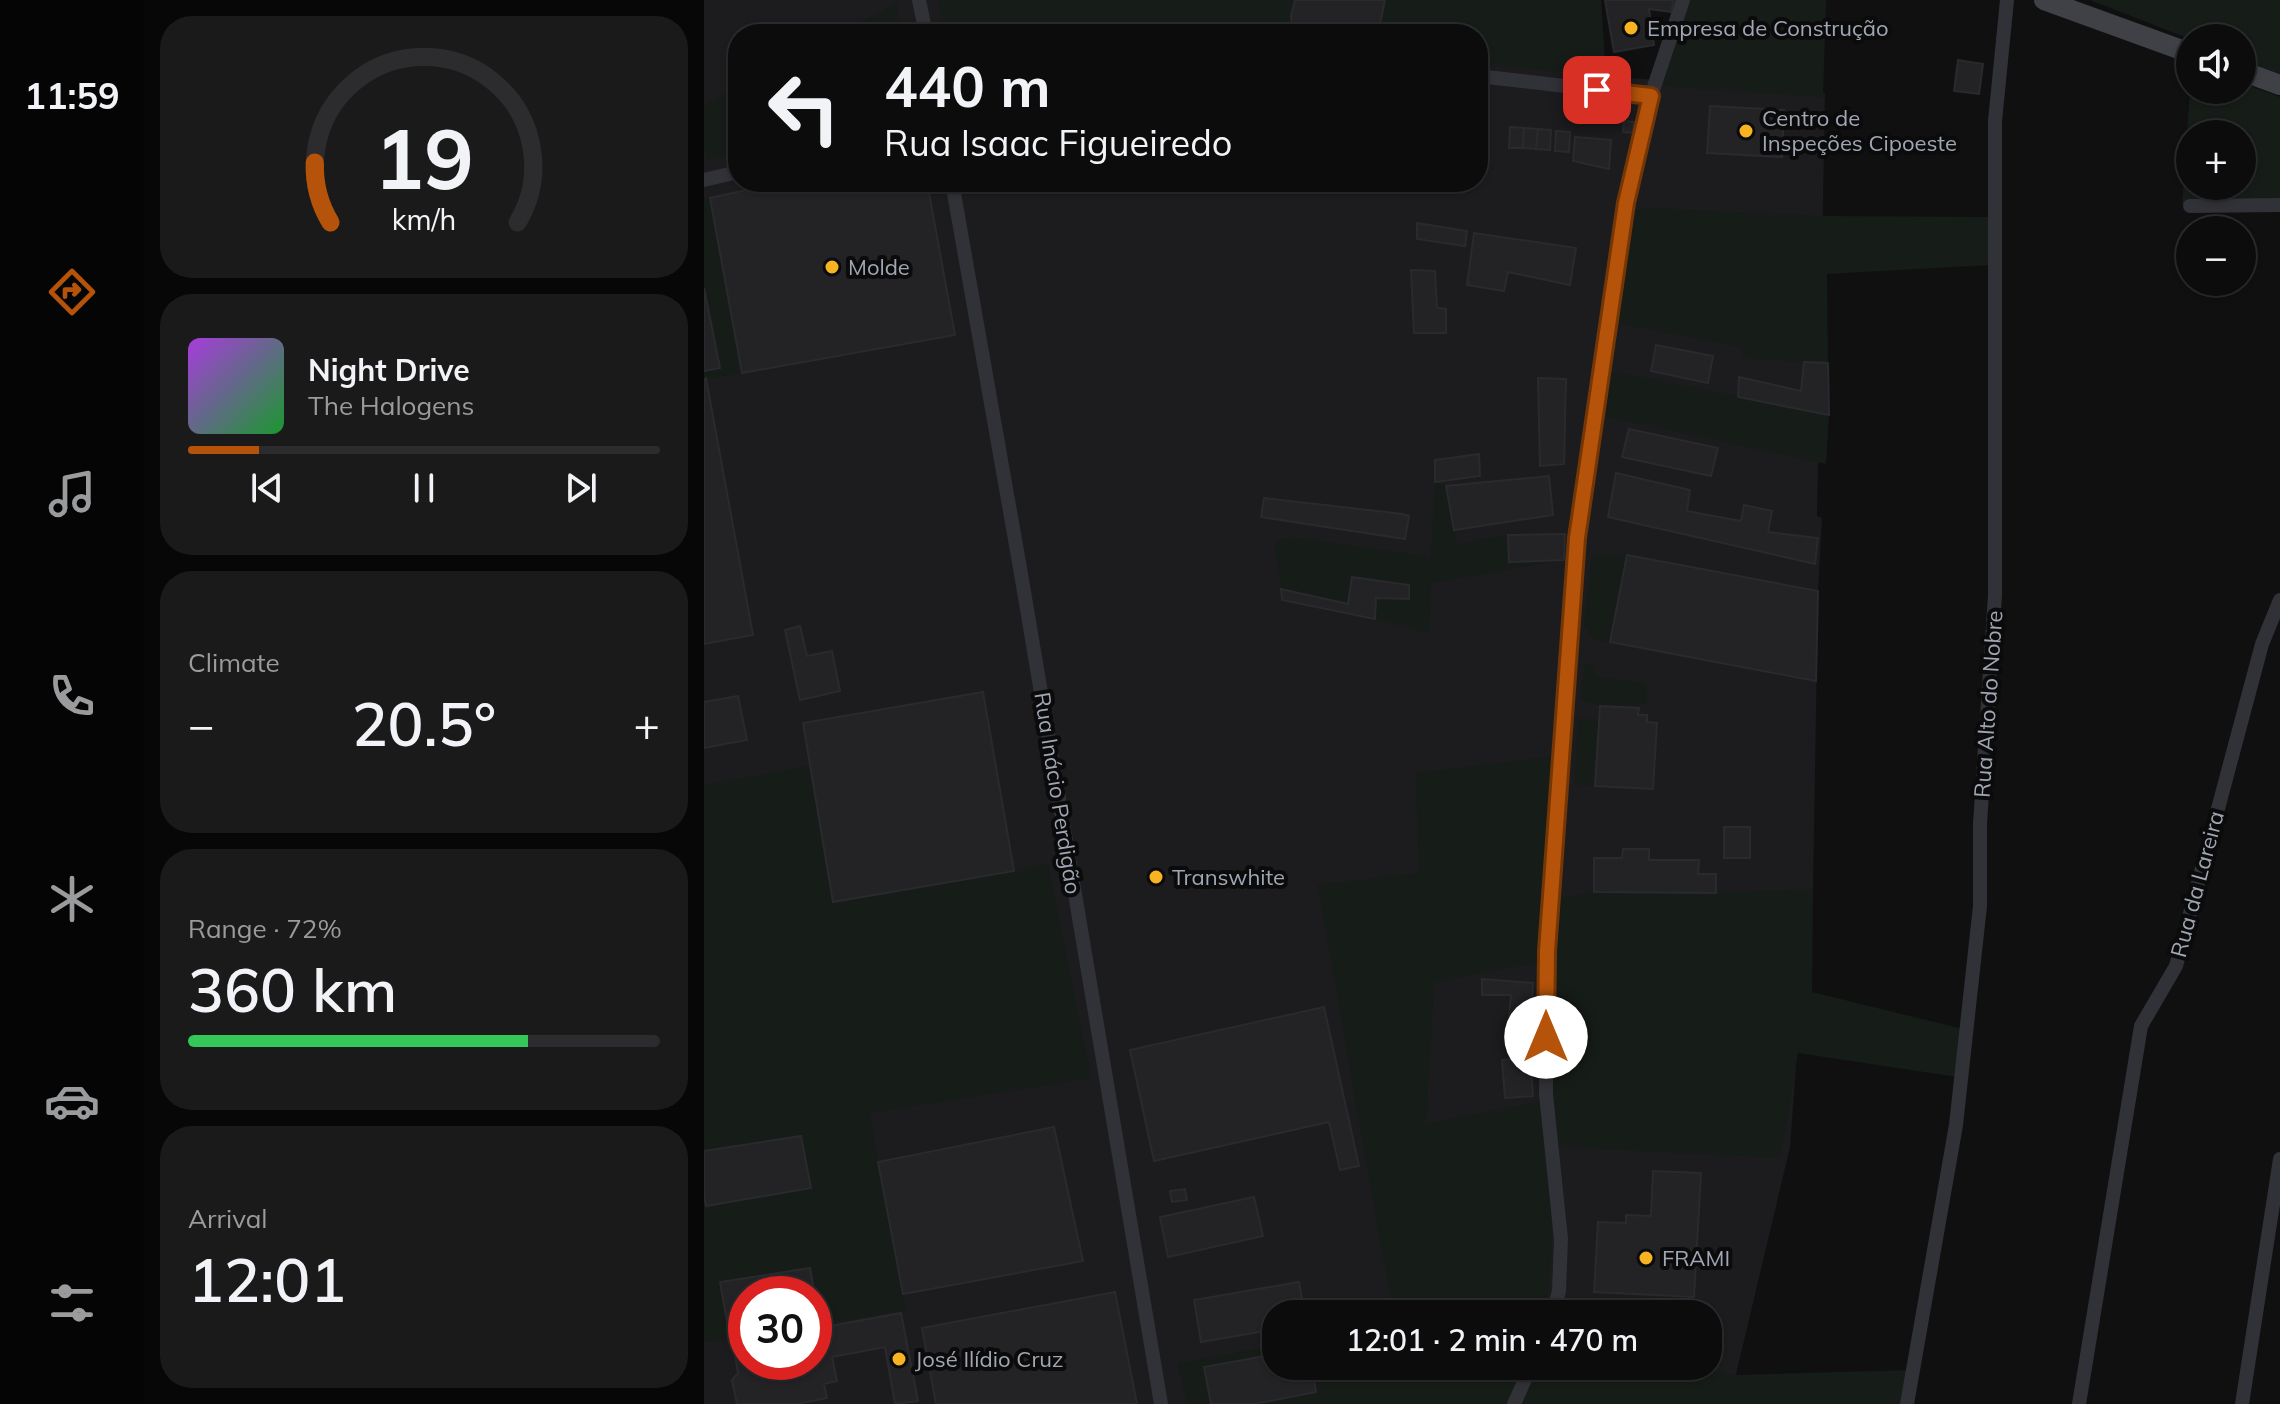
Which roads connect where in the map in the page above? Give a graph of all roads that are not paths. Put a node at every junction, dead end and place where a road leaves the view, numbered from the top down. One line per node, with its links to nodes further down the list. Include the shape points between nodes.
1 (919, 0): 5 (street)
2 (1683, 0): 10 (street)
3 (2007, 0): 22 (street, Rua Alto do Nobre, via 1995,121 1995,595 1980,906 1956,1125)
4 (2044, 0): 6 (main road)
5 (924, 24)
6 (2176, 48)
7 (2256, 76): 9 (main road)
8 (1488, 77): 10 (street)
9 (2280, 85)
10 (1651, 96): 18 (street, via 1626,203 1577,538 1547,951 1546,1094 1561,1239)
11 (728, 174): 12 (street)
12 (704, 180)
13 (954, 192): 20 (street, Rua Inácio Perdigão)
14 (2280, 205): 15 (street)
15 (2190, 206)
16 (2280, 600): 23 (street, Rua da Lareira, via 2262,644 2176,966 2141,1026)
17 (2280, 1159): 24 (street)
18 (1557, 1300)
19 (1525, 1380): 21 (street)
20 (1161, 1404)
21 (1514, 1404)
22 (1907, 1404)
23 (2079, 1404)
24 (2242, 1404)

